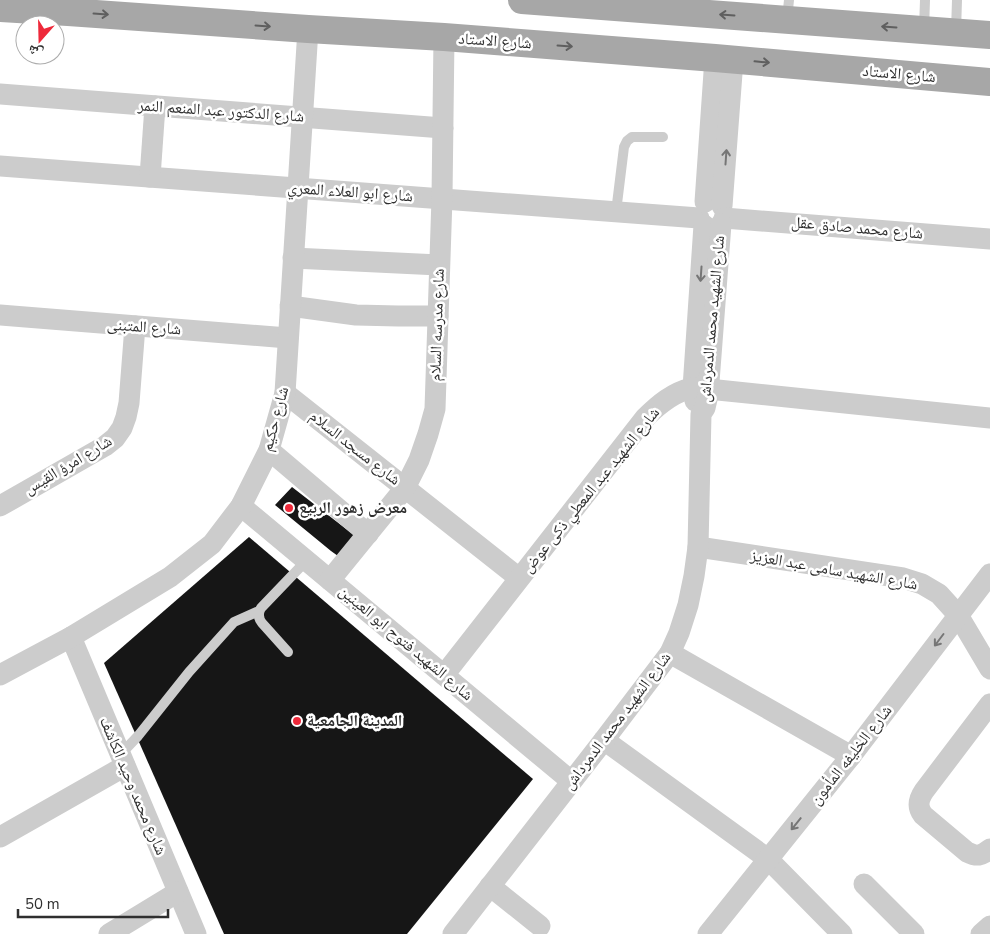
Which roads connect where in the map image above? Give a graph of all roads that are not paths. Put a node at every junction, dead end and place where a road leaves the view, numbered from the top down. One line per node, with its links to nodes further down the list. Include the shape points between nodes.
1 (522, 0): 4 (main road)
2 (925, 0): 9 (lane)
3 (957, 0): 10 (lane)
4 (625, 4): 7 (main road, one-way to 4)
5 (63, 6): 6 (main road, شارع الاستاد); 8 (main road, شارع الاستاد, one-way to 8)
6 (0, 8)
7 (788, 10): 9 (main road, one-way to 7)
8 (308, 29): 12 (main road, شارع الاستاد); 17 (street, شارع حكيم)
9 (924, 30): 10 (main road)
10 (956, 32): 11 (main road)
11 (990, 34)
12 (444, 37): 13 (main road, شارع الاستاد, one-way to 13); 18 (street, شارع مدرسه السلام)
13 (724, 59): 14 (main road, شارع الاستاد, one-way to 14); 25 (street, شارع الشهيد محمد الدمرداش)
14 (990, 82)
15 (0, 94): 16 (street, شارع الدكتور عبد المنعم النمر)
16 (155, 106): 17 (street, شارع الدكتور عبد المنعم النمر); 21 (street)
17 (302, 117): 18 (street, شارع الدكتور عبد المنعم النمر); 22 (street, شارع حكيم)
18 (443, 128): 23 (street, شارع مدرسه السلام)
19 (663, 138): 24 (lane, via 632,137 627,141)
20 (0, 166): 21 (street, شارع ابو العلاء المعري)
21 (150, 177): 22 (street, شارع ابو العلاء المعري)
22 (297, 188): 23 (street, شارع ابو العلاء المعري); 27 (street, شارع حكيم)
23 (442, 198): 24 (street, شارع ابو العلاء المعري); 28 (street, شارع مدرسه السلام)
24 (616, 212): 25 (street, شارع ابو العلاء المعري)
25 (713, 215): 26 (street, شارع محمد صادق عقل); 34 (street, شارع الشهيد محمد الدمرداش)
26 (990, 239)
27 (293, 258): 28 (street); 29 (street, شارع حكيم)
28 (440, 264): 31 (street, شارع مدرسه السلام)
29 (290, 306): 31 (street, via 356,315); 33 (street, شارع حكيم)
30 (0, 315): 32 (street, شارع المتبنى)
31 (438, 316): 38 (street, شارع مدرسه السلام, via 434,409 419,460)
32 (135, 326): 33 (street, شارع المتبنى); 39 (street, شارع امرؤ القيس, via 129,403 122,428 115,438 106,446)
33 (288, 338): 35 (street, شارع حكيم)
34 (701, 388): 36 (street, شارع الشهيد عبد المعطي ذكى عوض); 42 (street, شارع الشهيد محمد الدمرداش, via 695,402 702,414); 45 (street, شارع الشهيد عبد المعطي ذكى عوض, via 666,399 645,418)
35 (284, 393): 37 (street, شارع حكيم); 38 (street, شارع مسجد السلام)
36 (990, 418)
37 (269, 450): 40 (street, شارع حكيم); 41 (street)
38 (405, 488): 41 (street, شارع مدرسه السلام); 45 (street, شارع مسجد السلام)
39 (2, 500)
40 (241, 506): 43 (street, شارع الشهيد فتوح ابو العينين); 49 (street, شارع حكيم, via 212,544 170,577)
41 (368, 534): 46 (street, شارع مدرسه السلام)
42 (698, 547): 48 (street, شارع الشهيد سامى عبد العزيز, via 903,578 939,594); 51 (street, شارع الشهيد محمد الدمرداش, via 688,605)
43 (306, 560): 46 (street, شارع الشهيد فتوح ابو العينين); 47 (lane)
44 (990, 574): 48 (street, شارع الخليفه المأمون)
45 (520, 578): 53 (street, شارع الشهيد عبد المعطي ذكى عوض)
46 (330, 580): 53 (street, شارع الشهيد فتوح ابو العينين)
47 (259, 611): 50 (lane, via 259,620); 58 (lane, via 234,622 189,672 138,736)
48 (958, 615): 52 (street, شارع الشهيد سامى عبد العزيز); 57 (street, شارع الخليفه المأمون, one-way to 57)
49 (71, 637): 54 (street, شارع حكيم); 58 (street, شارع محمد وحيد الكاشف)
50 (288, 652)
51 (670, 653): 56 (street, شارع الشهيد محمد الدمرداش); 57 (street)
52 (990, 669)
53 (444, 674): 59 (street, شارع الشهيد فتوح ابو العينين)
54 (0, 676)
55 (990, 704): 61 (street, via 918,803 923,815 967,852 981,855)
56 (604, 740): 59 (street, شارع الشهيد محمد الدمرداش); 62 (street)
57 (851, 756): 62 (street, شارع الخليفه المأمون, one-way to 62)
58 (123, 761): 60 (street); 65 (street, شارع محمد وحيد الكاشف)
59 (571, 781): 64 (street, شارع الشهيد محمد الدمرداش)
60 (0, 837)
61 (990, 849)
62 (768, 859): 71 (street, شارع الخليفه المأمون); 72 (street)
63 (864, 884): 73 (street)
64 (490, 886): 66 (street); 70 (street, شارع الشهيد محمد الدمرداش)
65 (178, 892): 68 (street); 69 (street, شارع محمد وحيد الكاشف)
66 (540, 926)
67 (990, 926): 74 (street)
68 (109, 934)
69 (196, 934)
70 (453, 934)
71 (708, 934)
72 (842, 934)
73 (914, 934)
74 (981, 934)

